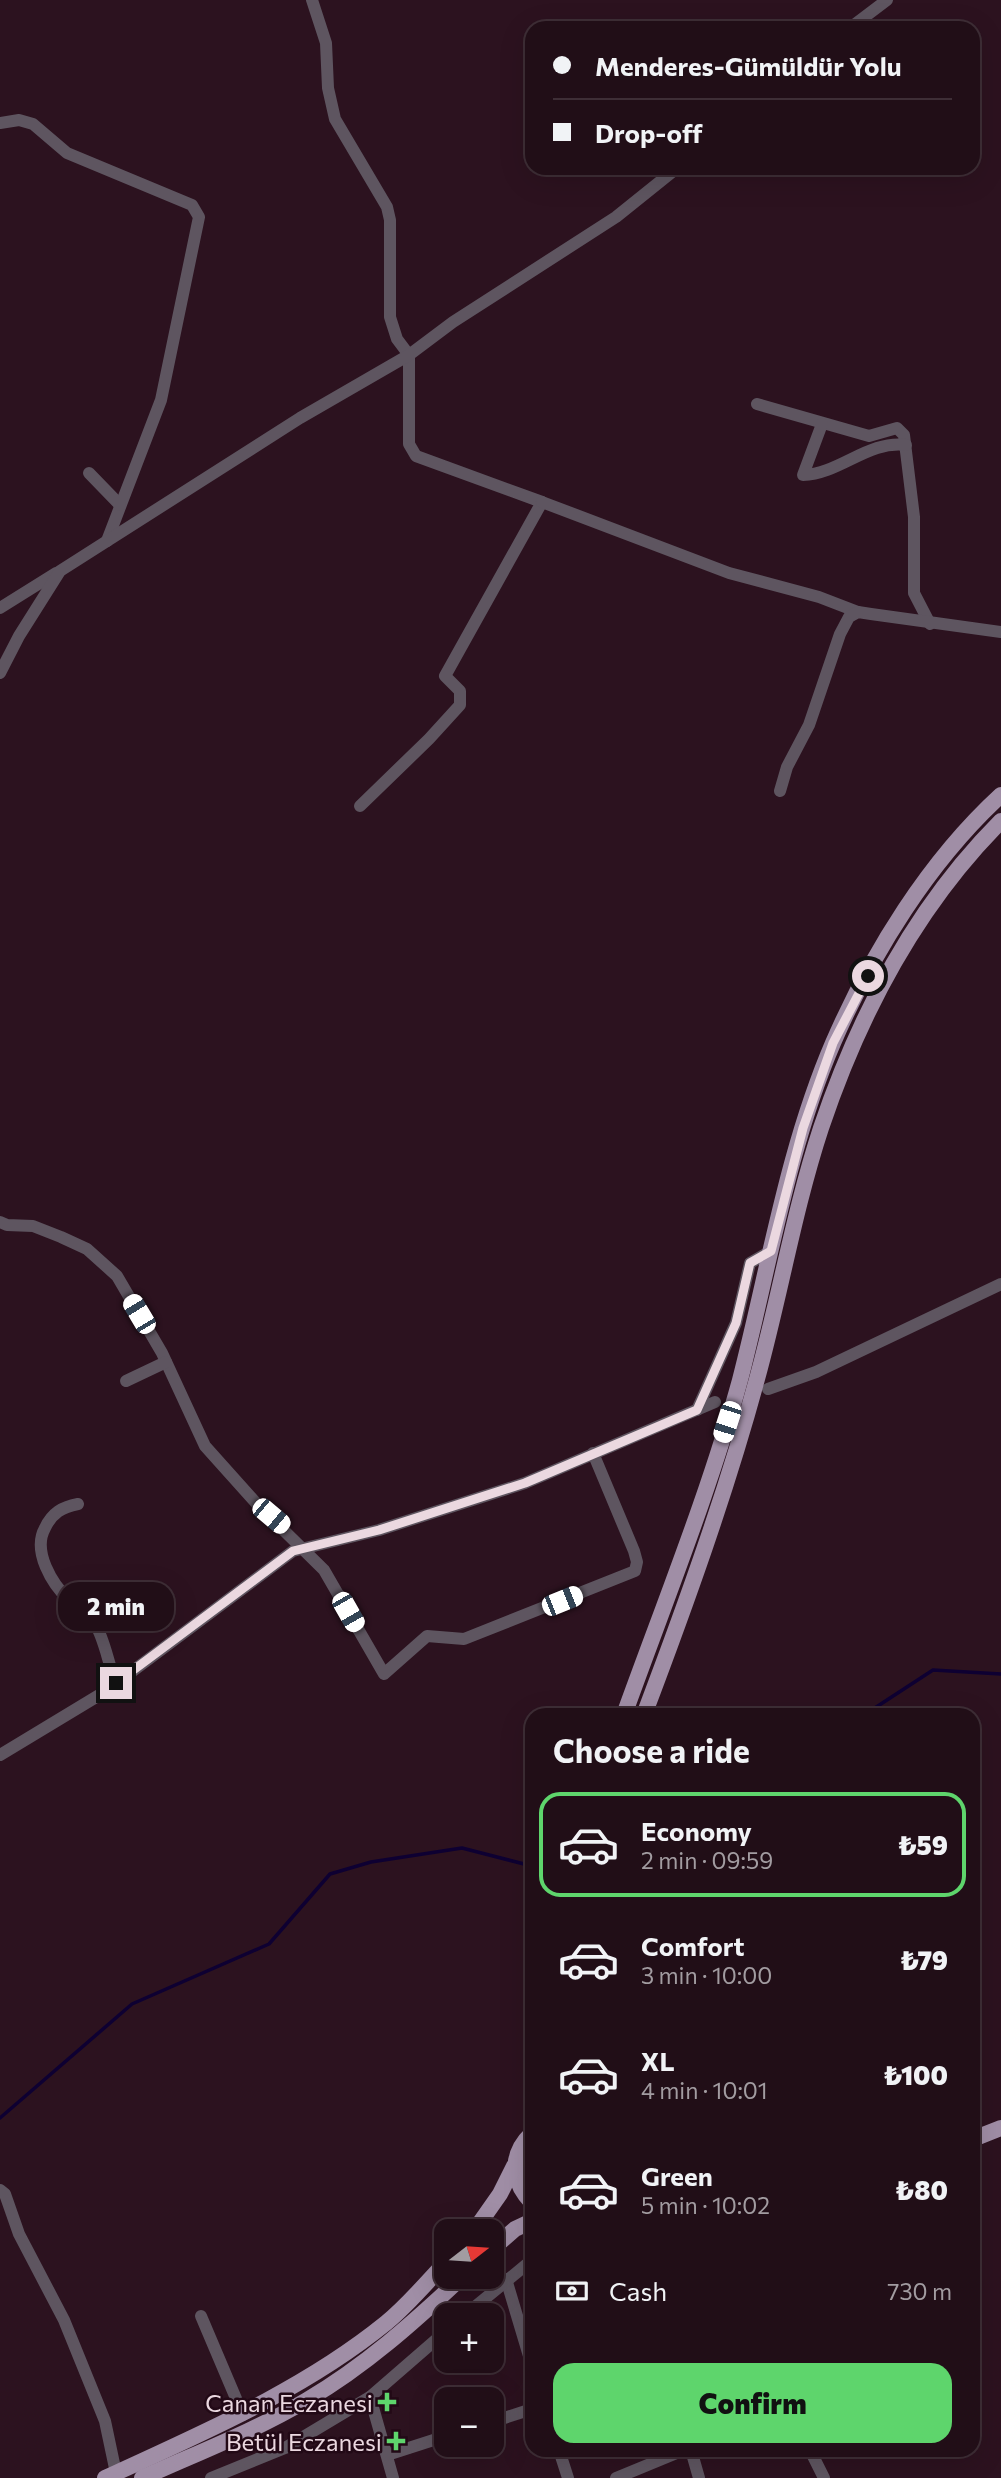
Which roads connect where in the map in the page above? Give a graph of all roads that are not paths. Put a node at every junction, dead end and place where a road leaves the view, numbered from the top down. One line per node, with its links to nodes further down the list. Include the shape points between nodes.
1 (312, 0): 6 (street, via 326,43 335,118 387,207 390,317 397,339)
2 (887, 0): 3 (street)
3 (859, 21)
4 (0, 123): 12 (street, via 19,120 33,124 67,153 192,205 199,217 161,400)
5 (668, 175): 6 (street, via 615,217)
6 (409, 355): 11 (street, via 409,444 416,456); 13 (street, via 300,418)
7 (757, 404): 8 (street)
8 (822, 424): 9 (street, via 869,436 897,428); 9 (street, via 803,475 817,474 881,445)
9 (906, 445): 17 (street, via 914,517 914,593)
10 (89, 473): 12 (street)
11 (542, 502): 16 (street, via 729,573); 22 (street, via 445,676 460,691 460,705)
12 (120, 505): 13 (street)
13 (107, 541): 14 (street)
14 (60, 571): 15 (street); 19 (street)
15 (0, 608)
16 (858, 612): 17 (street); 20 (street, via 849,617 840,634 809,725)
17 (930, 624): 18 (street)
18 (1001, 632)
19 (0, 673)
20 (780, 791)
21 (1001, 794): 25 (main road, via 936,865 879,954 833,1043 803,1128)
22 (360, 806)
23 (1001, 821): 37 (main road, via 922,916 846,1060 821,1131 728,1479)
24 (0, 1222): 27 (street, via 33,1226 87,1249 117,1276)
25 (771, 1251): 31 (street, via 750,1263 736,1323); 36 (main road, via 727,1422)
26 (1001, 1285): 29 (street, via 816,1372)
27 (166, 1362): 28 (street); 34 (street, via 205,1446)
28 (127, 1381)
29 (768, 1389)
30 (715, 1402): 31 (street)
31 (697, 1410): 32 (street)
32 (593, 1453): 34 (street, via 525,1483 426,1516); 34 (street, via 634,1550 635,1571 464,1639 427,1636 384,1674 324,1570)
33 (78, 1504): 35 (street, via 51,1517 39,1549 52,1579 68,1600 93,1620)
34 (304, 1547): 35 (street)
35 (116, 1683): 38 (street)
36 (626, 1708)
37 (646, 1708)
38 (0, 1755)
39 (1001, 2128): 40 (main road)
40 (980, 2136)
41 (525, 2140): 42 (main road)
42 (514, 2165): 44 (main road, via 516,2180); 45 (main road)
43 (0, 2190): 66 (street, via 64,2320 105,2421)
44 (525, 2193)
45 (482, 2219)
46 (525, 2224): 47 (main road)
47 (504, 2239)
48 (525, 2265): 50 (street)
49 (434, 2274): 58 (main road, via 386,2322 325,2367)
50 (506, 2280): 52 (street); 55 (street)
51 (450, 2289): 67 (main road, via 409,2328 306,2401)
52 (479, 2303)
53 (201, 2316): 58 (street)
54 (434, 2341): 56 (street)
55 (525, 2343)
56 (370, 2397): 61 (street); 68 (street, via 285,2448)
57 (525, 2411): 59 (street)
58 (243, 2415): 66 (main road)
59 (504, 2418)
60 (434, 2440): 61 (street)
61 (387, 2455): 69 (street)
62 (561, 2457): 70 (street)
63 (667, 2457): 71 (street)
64 (693, 2457): 72 (street)
65 (814, 2457): 73 (street)
66 (110, 2475)
67 (142, 2478)
68 (211, 2478)
69 (393, 2478)
70 (568, 2478)
71 (615, 2478)
72 (699, 2478)
73 (824, 2478)

